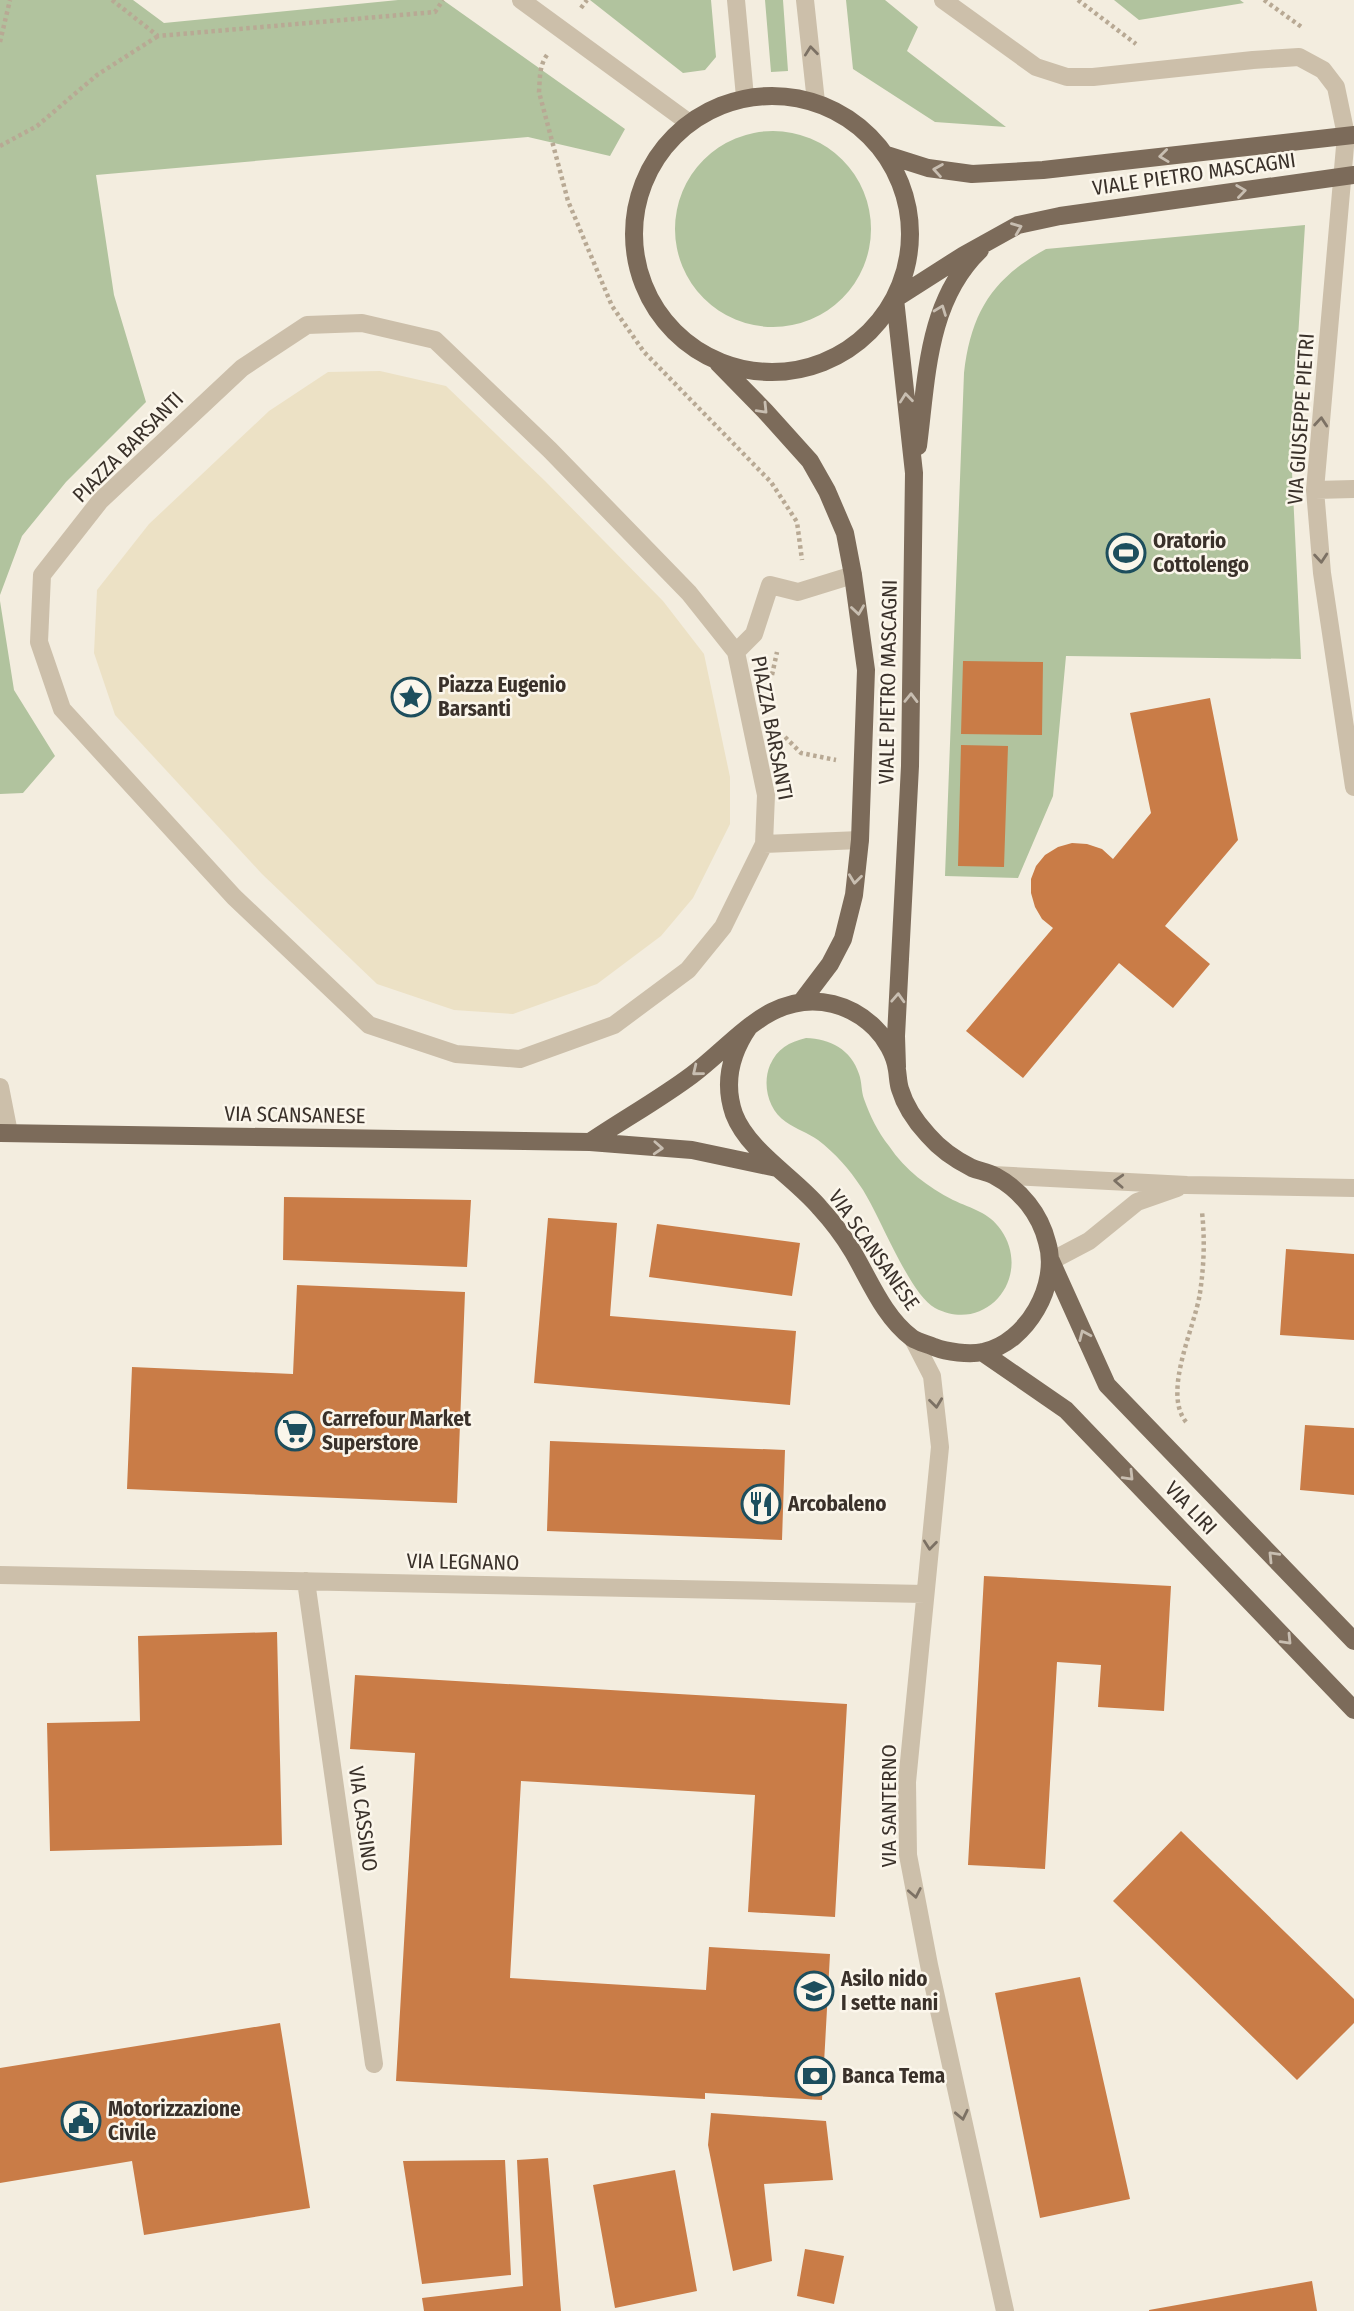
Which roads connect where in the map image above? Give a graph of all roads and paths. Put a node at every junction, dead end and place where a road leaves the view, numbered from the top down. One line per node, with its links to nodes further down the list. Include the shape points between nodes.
1 (10, 0): 14 (path)
2 (112, 0): 13 (path)
3 (443, 0): 13 (path, via 435,12)
4 (521, 0): 12 (street)
5 (587, 0): 12 (path)
6 (736, 0): 16 (street)
7 (805, 0): 17 (street, one-way to 7)
8 (1078, 0): 15 (path)
9 (948, 1): 19 (street, VIA GIUSEPPE PIETRI, via 1036,66 1066,77 1299,57 1323,69 1336,87)
10 (1299, 26): 11 (path)
11 (1286, 28)
12 (563, 32): 18 (street); 30 (path, via 543,61 540,92 572,212 612,306 628,331 771,482 789,508 801,543)
13 (158, 36): 20 (path, via 97,75 37,126)
14 (0, 42)
15 (1146, 47)
16 (745, 97): 17 (main road, VIALE PIETRO MASCAGNI, via 781,95); 18 (main road, VIALE PIETRO MASCAGNI)
17 (816, 102): 21 (main road, VIALE PIETRO MASCAGNI, via 856,123)
18 (688, 122): 25 (main road, VIALE PIETRO MASCAGNI, via 655,157 635,201 632,249 646,296 675,335)
19 (1350, 135): 21 (main road, VIALE PIETRO MASCAGNI, one-way to 21, via 972,174 928,168); 22 (street, VIA GIUSEPPE PIETRI)
20 (0, 146)
21 (887, 155): 24 (main road, VIALE PIETRO MASCAGNI, via 903,189 911,226 908,264)
22 (1349, 176): 23 (main road, VIALE PIETRO MASCAGNI, one-way to 22, via 1018,225 1060,216); 28 (street, VIA GIUSEPPE PIETRI, one-way to 22)
23 (991, 240): 24 (main road, VIALE PIETRO MASCAGNI); 26 (main road, one-way to 23, via 937,320 958,278)
24 (895, 299): 25 (main road, VIALE PIETRO MASCAGNI, via 870,332 836,357 797,370 755,372); 26 (main road, VIALE PIETRO MASCAGNI, one-way to 24)
25 (715, 361): 29 (main road, VIALE PIETRO MASCAGNI, one-way to 29, via 810,461 845,533)
26 (914, 473): 41 (main road, VIALE PIETRO MASCAGNI, one-way to 26, via 910,766)
27 (1354, 489): 28 (street)
28 (1315, 490): 36 (street, VIA GIUSEPPE PIETRI, one-way to 36, via 1322,573)
29 (853, 575): 30 (street); 37 (main road, VIALE PIETRO MASCAGNI, one-way to 37, via 866,670)
30 (798, 592): 32 (street, via 770,585 754,634)
31 (777, 650): 33 (path)
32 (736, 652): 38 (street, PIAZZA BARSANTI, via 766,794); 38 (street, PIAZZA BARSANTI, via 689,593 435,340 362,323 307,325 242,368 100,501 42,575 39,642 61,709 234,897 369,1025 456,1054 520,1059 614,1025 688,970 723,927)
33 (772, 683)
34 (783, 732): 35 (path, via 801,753)
35 (827, 759)
36 (1354, 787)
37 (860, 840): 38 (street); 39 (main road, VIALE PIETRO MASCAGNI, one-way to 39, via 843,939)
38 (764, 844)
39 (802, 1001): 40 (main road, VIA SCANSANESE, via 782,1005); 41 (main road, VIA SCANSANESE, via 843,1006 861,1016 883,1038)
40 (749, 1027): 44 (main road, VIA SCANSANESE, one-way to 44, via 694,1074); 45 (main road, VIA SCANSANESE, via 732,1059 730,1097 744,1132)
41 (897, 1066): 46 (main road, VIA SCANSANESE, via 899,1087 920,1126 952,1156)
42 (0, 1087): 43 (street)
43 (4, 1133): 44 (main road, VIA SCANSANESE)
44 (590, 1142): 45 (main road, VIA SCANSANESE, one-way to 45, via 692,1150)
45 (780, 1169): 50 (main road, VIA SCANSANESE, via 821,1208 895,1322)
46 (993, 1175): 47 (street, VIA SCANSANESE, one-way to 46); 49 (main road, VIA SCANSANESE, via 1032,1209 1042,1226)
47 (1187, 1185): 48 (street, VIA SCANSANESE); 49 (street, VIA SCANSANESE, via 1137,1202 1089,1241)
48 (1354, 1188)
49 (1051, 1261): 51 (main road, VIA SCANSANESE, via 1047,1286 1031,1318 1009,1340); 55 (main road, VIA LIRI, one-way to 49, via 1107,1385)
50 (913, 1339): 51 (main road, VIA SCANSANESE, via 944,1351); 54 (street, VIA SANTERNO, one-way to 54, via 932,1376 940,1447)
51 (982, 1352): 56 (main road, VIA LIRI, one-way to 56, via 1066,1410)
52 (0, 1575): 53 (street, VIA LEGNANO)
53 (306, 1581): 54 (street, VIA LEGNANO); 57 (street, VIA CASSINO)
54 (925, 1594): 58 (street, VIA SANTERNO, one-way to 58, via 907,1782 908,1855)
55 (1354, 1641)
56 (1354, 1710)
57 (374, 2064)
58 (1005, 2311)

